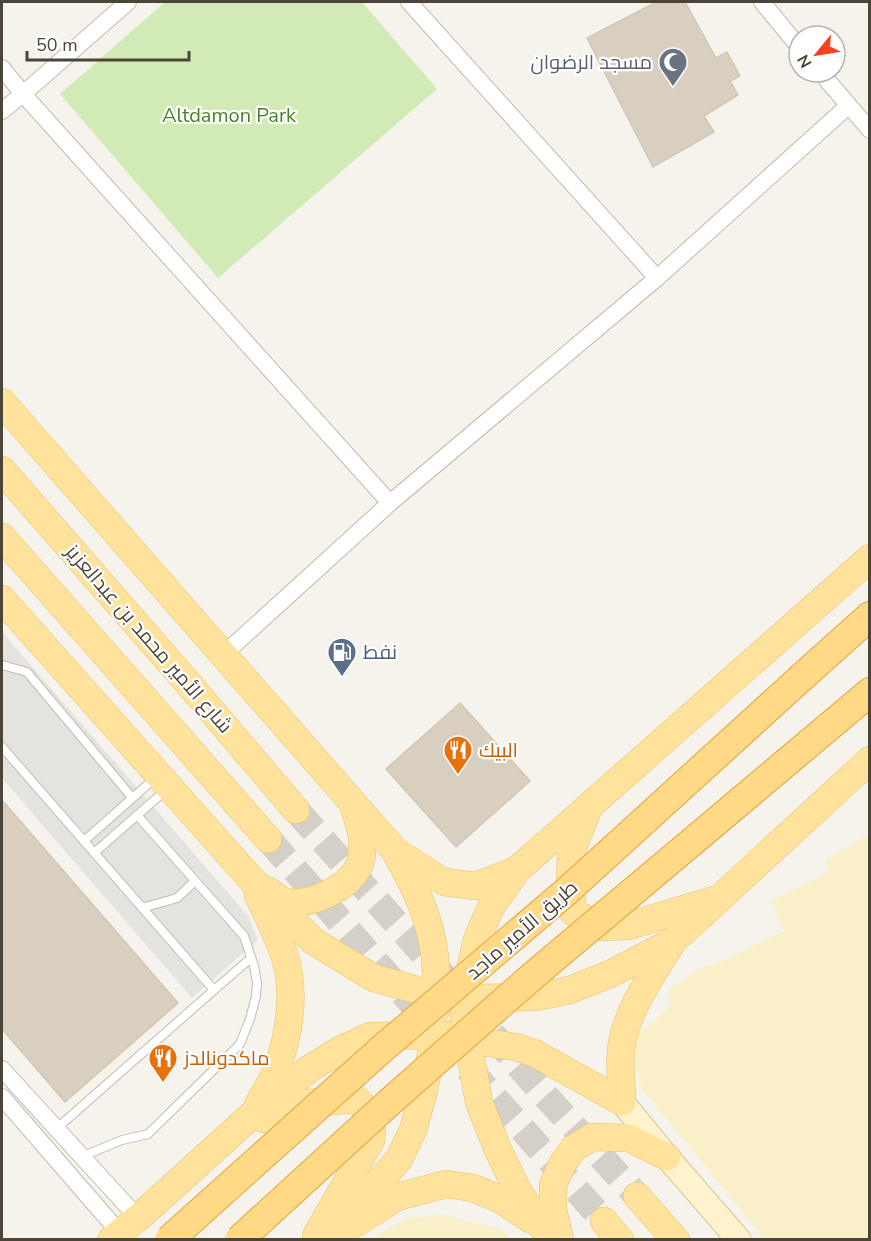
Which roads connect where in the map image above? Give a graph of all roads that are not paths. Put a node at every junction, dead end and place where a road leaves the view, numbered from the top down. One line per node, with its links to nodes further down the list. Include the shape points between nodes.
1 (128, 2): 7 (street)
2 (409, 2): 11 (street)
3 (762, 2): 4 (street)
4 (787, 32)
5 (2, 68): 7 (street)
6 (830, 84): 8 (street)
7 (23, 94): 9 (street); 14 (street)
8 (848, 105): 10 (street); 11 (street)
9 (2, 111)
10 (870, 130)
11 (657, 278): 14 (street)
12 (2, 402): 19 (main road)
13 (2, 470): 28 (main road, شارع الأمير محمد بن عبدالعزيز)
14 (390, 503): 19 (street)
15 (2, 537): 30 (main road)
16 (870, 558): 27 (main road)
17 (2, 599): 24 (main road)
18 (870, 616): 57 (highway, طريق الأمير ماجد, bridge, via 559,899 384,1047)
19 (224, 654): 26 (main road)
20 (2, 665): 25 (lane, via 27,672)
21 (870, 692): 58 (highway, bridge, via 535,974)
22 (2, 747): 31 (lane)
23 (870, 760): 37 (main road)
24 (163, 782): 29 (lane); 31 (lane); 35 (main road)
25 (130, 795)
26 (352, 804): 32 (main road); 35 (main road, via 363,847 360,864 346,883 309,901 285,902)
27 (589, 808): 34 (main road); 37 (main road, via 572,852 573,912 600,927 628,926)
28 (296, 810)
29 (138, 815): 33 (lane); 36 (lane)
30 (268, 839)
31 (84, 841): 33 (lane)
32 (395, 851): 34 (main road, via 444,882 476,886); 42 (main road, via 426,912 435,948)
33 (94, 853): 38 (lane)
34 (517, 870): 43 (main road, via 491,907 477,939)
35 (251, 879): 42 (main road, via 314,941 374,978); 49 (main road, via 285,956 290,981 285,1042 277,1069)
36 (195, 881): 38 (lane, via 177,898); 40 (lane, via 244,936)
37 (723, 897): 39 (main road)
38 (142, 908): 41 (lane)
39 (672, 942): 43 (main road, via 570,990 536,997); 47 (main road, via 632,1014 621,1049)
40 (251, 958): 41 (lane); 52 (lane, via 256,996 240,1044 148,1134)
41 (214, 990): 50 (lane)
42 (437, 993): 43 (main road); 44 (main road)
43 (465, 997): 45 (main road)
44 (433, 1035): 45 (main road); 49 (main road, via 370,1036 309,1070); 60 (main road, via 424,1090 413,1130 399,1159)
45 (468, 1040): 47 (main road, via 534,1053); 56 (main road, via 479,1102 487,1122 517,1189)
46 (2, 1069): 50 (street)
47 (622, 1102): 53 (main road)
48 (4, 1106): 55 (street)
49 (253, 1114): 51 (main road)
50 (56, 1129): 52 (street)
51 (226, 1138): 55 (main road); 59 (main road, via 296,1104 356,1099 364,1106 373,1123 370,1140)
52 (81, 1157): 55 (street)
53 (667, 1157): 56 (main road, via 629,1138 592,1137 574,1148 553,1185); 62 (main road)
54 (637, 1196): 61 (main road)
55 (123, 1230)
56 (551, 1235): 60 (main road, via 500,1199 473,1188 446,1184 397,1197)
57 (169, 1239)
58 (239, 1239)
59 (314, 1239)
60 (329, 1239)
61 (676, 1239)
62 (739, 1239)

